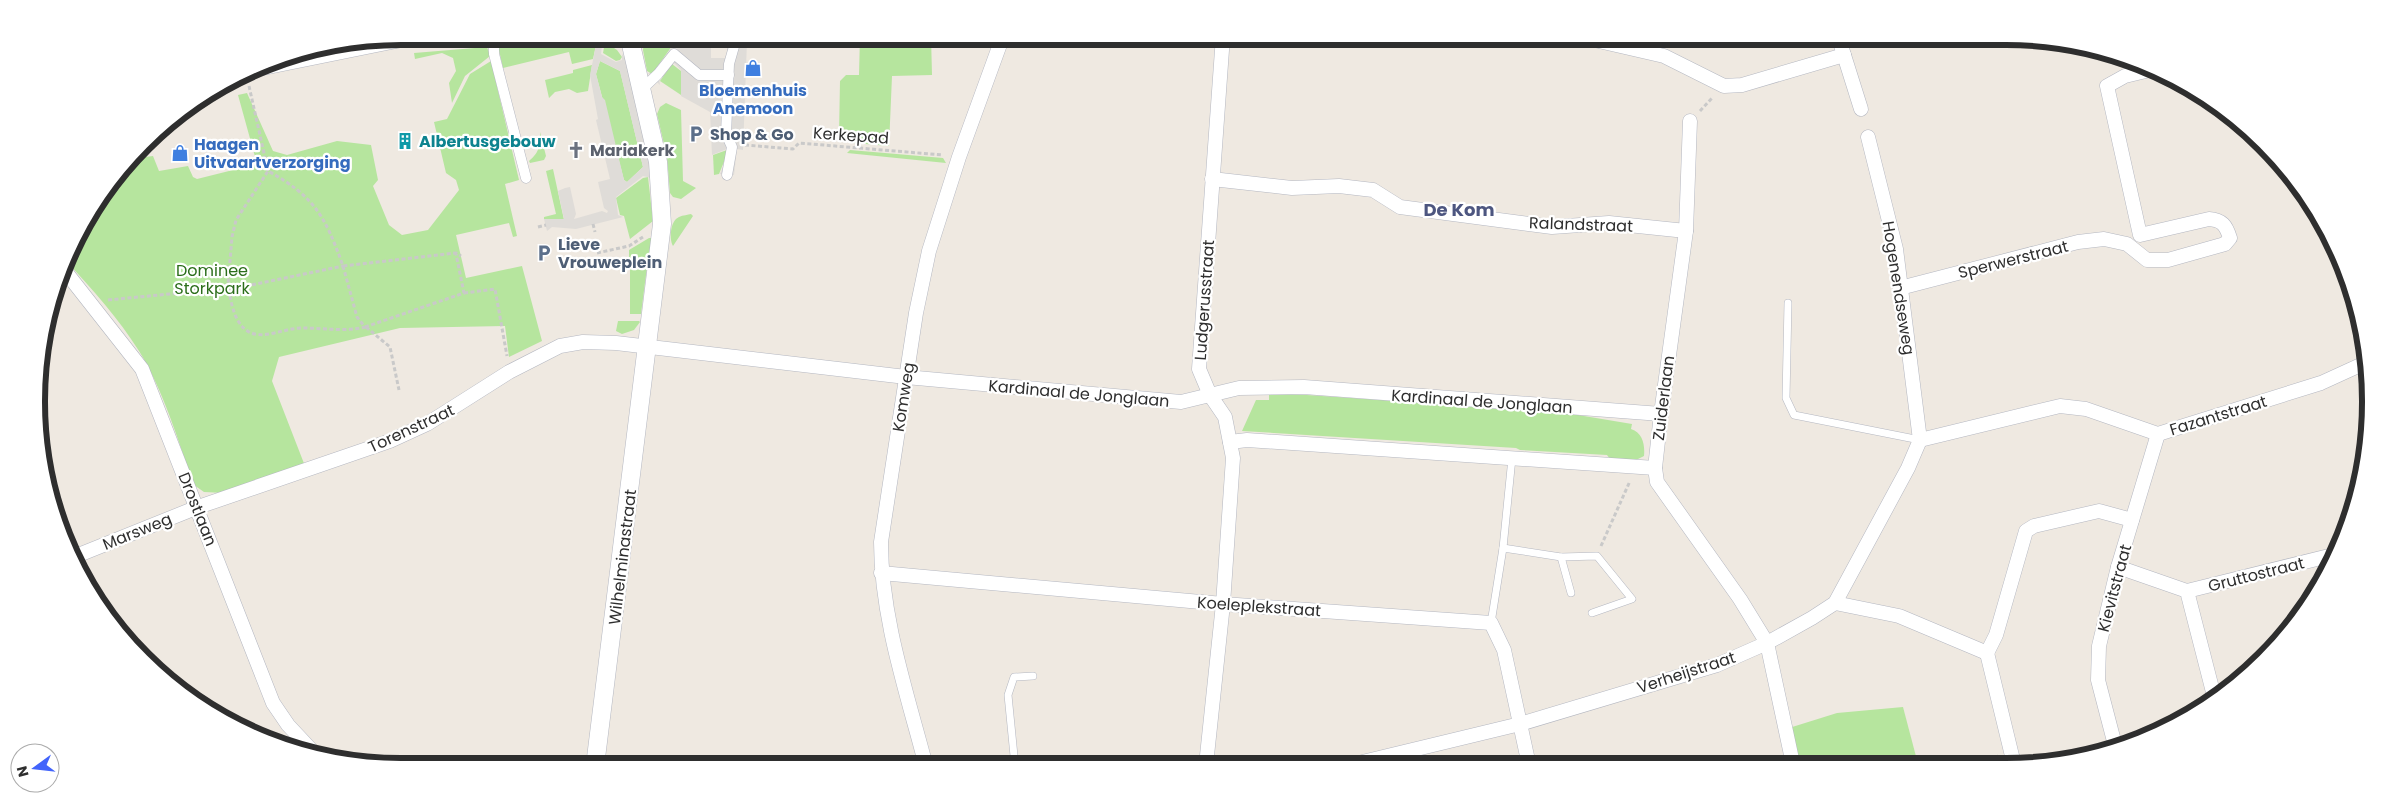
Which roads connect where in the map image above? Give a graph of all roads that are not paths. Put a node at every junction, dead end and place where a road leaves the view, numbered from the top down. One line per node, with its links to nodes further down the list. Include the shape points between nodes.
1 (494, 45): 16 (street)
2 (631, 45): 11 (street)
3 (734, 45): 10 (street)
4 (999, 45): 26 (street, Komweg, via 929,251)
5 (1222, 45): 17 (street, Ludgerusstraat)
6 (1616, 45): 8 (street, via 1664,56 1724,86 1742,85)
7 (1841, 45): 8 (street)
8 (1844, 55): 12 (street)
9 (2142, 72): 19 (street, via 2125,76 2107,86)
10 (729, 75): 11 (street, via 699,75 674,54); 15 (street, via 726,134 732,147)
11 (639, 92): 24 (street, via 658,162 662,224)
12 (1861, 109)
13 (1690, 121): 18 (street, Zuiderlaan)
14 (1868, 137): 22 (street, Hogenendseweg, via 1896,250)
15 (727, 175)
16 (526, 178)
17 (1212, 179): 18 (street, Ralandstraat, via 1292,188 1339,186 1372,190 1400,207 1552,226 1609,223); 27 (street, Ludgerusstraat, via 1199,369)
18 (1686, 231): 28 (street, Zuiderlaan)
19 (2140, 235): 20 (street, Sperwerstraat); 20 (street, Sperwerstraat, via 2209,218 2219,220 2227,227 2230,238 2225,244 2168,260 2147,260)
20 (2127, 244): 22 (street, Sperwerstraat, via 2104,239 2078,242)
21 (68, 276): 34 (street, Drostlaan, via 142,369)
22 (1900, 288): 30 (street, Hogenendseweg)
23 (1788, 303): 30 (lane, via 1786,398 1794,415)
24 (647, 348): 26 (street, Kardinaal de Jonglaan); 34 (street, Torenstraat, via 609,342 572,344 547,352 509,372 428,424 390,441); 55 (street, Wilhelminastraat)
25 (2360, 365): 29 (street, Fazantstraat, via 2321,384)
26 (906, 377): 27 (street, Kardinaal de Jonglaan, via 1181,402); 41 (street, Komweg, via 881,542)
27 (1210, 395): 28 (street, Kardinaal de Jonglaan, via 1239,388 1304,387); 31 (street, Ludgerusstraat, via 1225,417)
28 (1661, 414): 33 (street, Zuiderlaan)
29 (2158, 434): 30 (street, Fazantstraat, via 2086,409 2060,406); 35 (street, Kievitstraat)
30 (1920, 440): 44 (street)
31 (1230, 442): 32 (street, via 1247,440); 45 (street, Ludgerusstraat, via 1233,458)
32 (1512, 458): 33 (street); 36 (lane)
33 (1655, 468): 48 (street, Zuiderlaan, via 1657,482)
34 (198, 507): 37 (street, Marsweg); 54 (street, Drostlaan, via 273,703)
35 (2132, 520): 40 (street, Kievitstraat); 49 (street, via 2100,511 2034,526 2026,531)
36 (1503, 548): 38 (lane); 47 (lane)
37 (80, 554)
38 (1561, 557): 43 (lane); 46 (lane, via 1597,556 1632,599)
39 (2323, 562): 42 (street, Gruttostraat)
40 (2118, 567): 42 (street, Gruttostraat); 53 (street, Kievitstraat, via 2099,646 2098,680)
41 (881, 572): 45 (street, Koeleplekstraat); 56 (street, Komweg, via 888,614)
42 (2187, 591): 51 (street, Gruttostraat)
43 (1571, 594)
44 (1836, 603): 48 (street, Verheijstraat); 49 (street, via 1899,616)
45 (1223, 604): 47 (street, Koeleplekstraat); 58 (street, Ludgerusstraat)
46 (1592, 612)
47 (1491, 623): 52 (street, via 1504,650)
48 (1767, 642): 52 (street, Verheijstraat, via 1717,664); 61 (street, Zuiderlaan)
49 (1988, 653): 62 (street)
50 (1034, 676): 57 (lane, via 1014,677 1008,695)
51 (2213, 691)
52 (1520, 724): 59 (street, Verheijstraat); 60 (street)
53 (2114, 741)
54 (308, 746)
55 (596, 758)
56 (924, 758)
57 (1014, 758)
58 (1207, 758)
59 (1379, 758)
60 (1527, 758)
61 (1793, 758)
62 (2012, 758)

